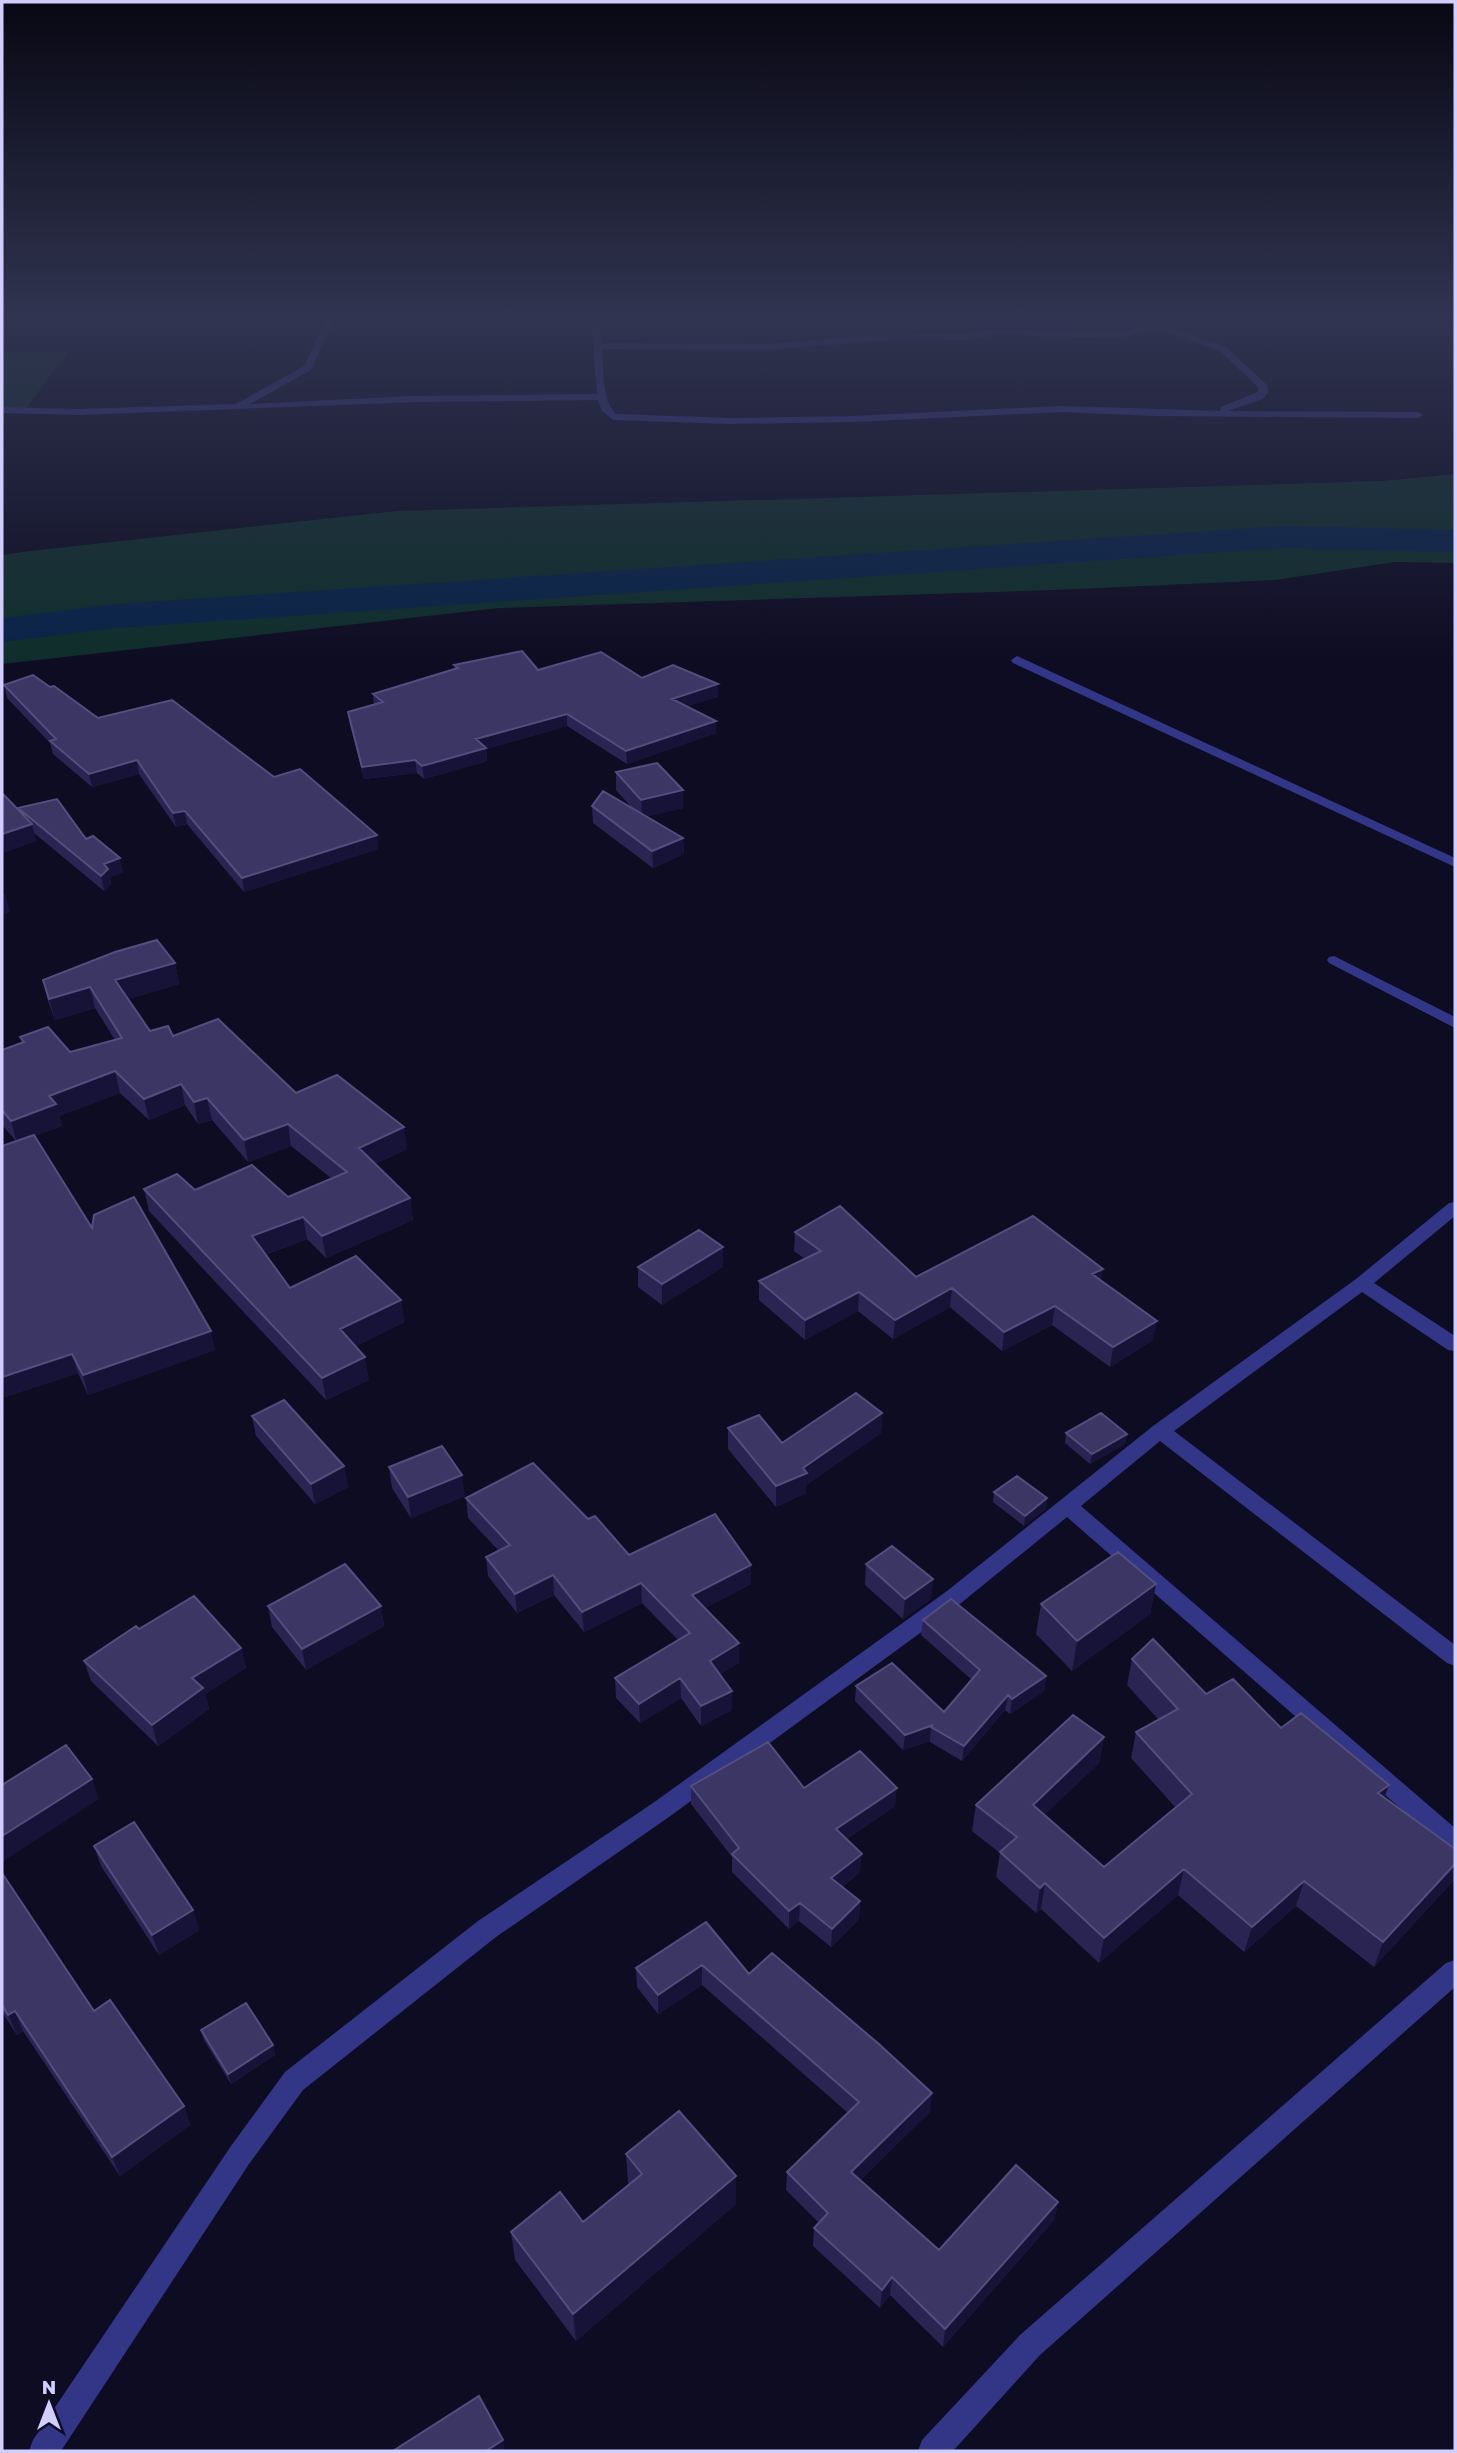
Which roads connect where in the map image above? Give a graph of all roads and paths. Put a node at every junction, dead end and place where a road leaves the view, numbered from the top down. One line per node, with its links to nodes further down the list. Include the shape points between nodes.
1 (1017, 660): 2 (street)
2 (1455, 863)
3 (1334, 960): 4 (street)
4 (1455, 1023)
5 (1451, 1215): 6 (street)
6 (1362, 1283): 7 (street); 8 (street)
7 (1455, 1345)
8 (1160, 1431): 9 (street); 10 (street)
9 (1067, 1506): 11 (street); 13 (street, via 942,1606 661,1810 487,1928 294,2081)
10 (1455, 1657)
11 (1455, 1842)
12 (1455, 1971): 14 (street, via 1030,2344)
13 (44, 2451)
14 (933, 2451)

